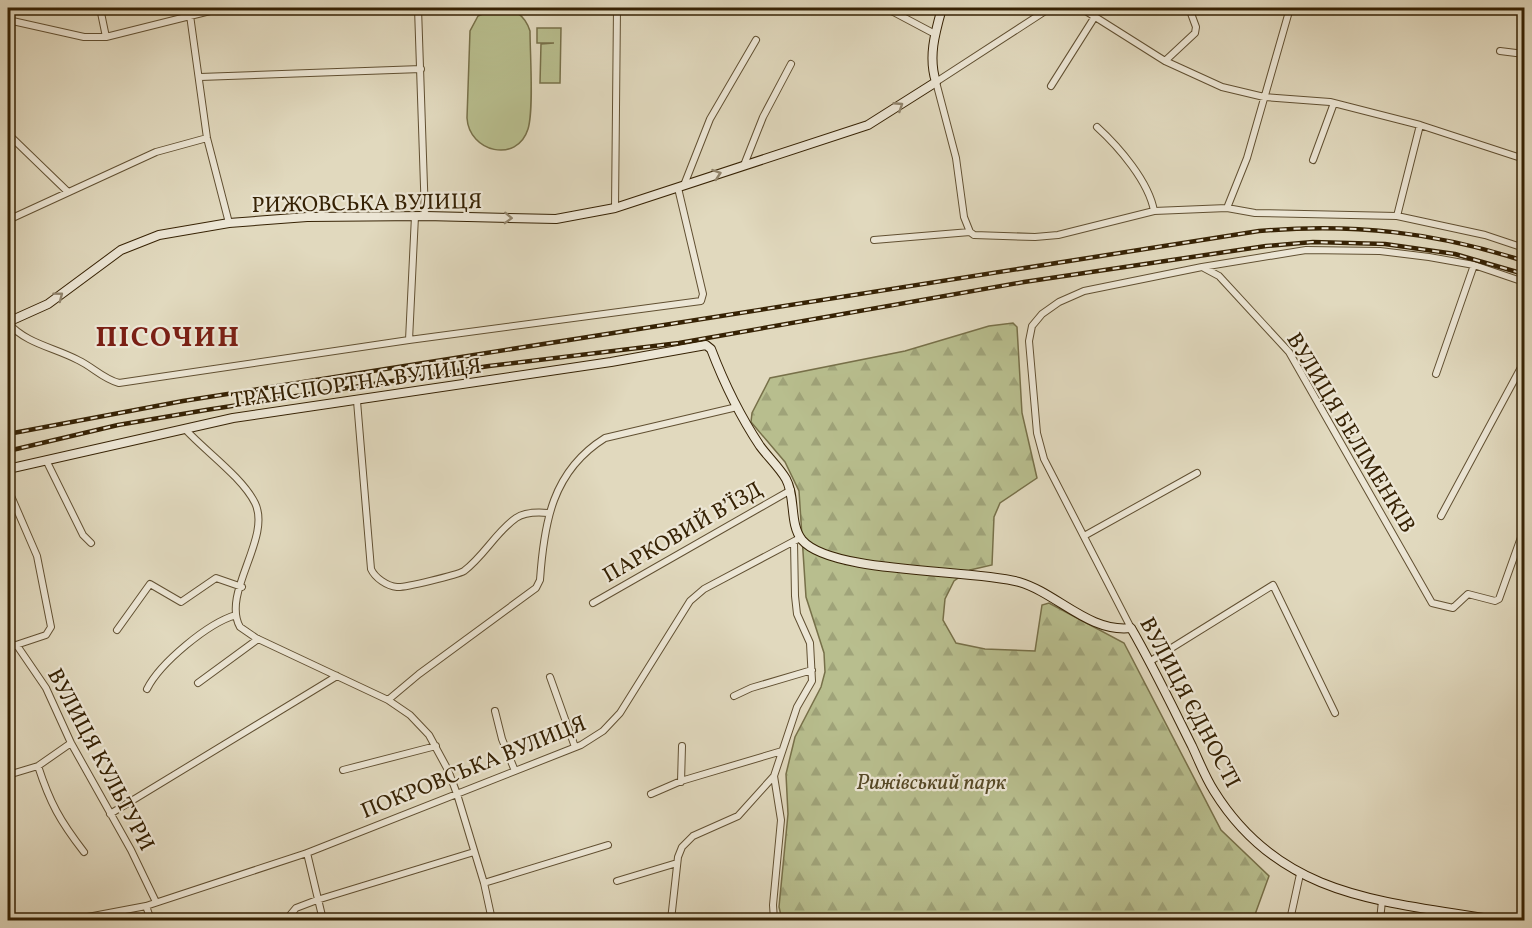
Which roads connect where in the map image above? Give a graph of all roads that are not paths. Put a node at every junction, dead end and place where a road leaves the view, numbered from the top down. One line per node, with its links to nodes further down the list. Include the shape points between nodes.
1 (100, 8): 15 (street)
2 (222, 8): 11 (street)
3 (418, 8): 21 (street)
4 (617, 8): 36 (street)
5 (886, 8): 14 (street)
6 (942, 8): 14 (street)
7 (1050, 8): 23 (street, РИЖОВСЬКА ВУЛИЦЯ)
8 (1081, 8): 12 (street)
9 (1189, 8): 19 (street, via 1196,27 1194,33)
10 (1290, 8): 25 (street)
11 (190, 11): 15 (street); 22 (street)
12 (1094, 18): 19 (street); 24 (street)
13 (8, 20): 15 (street, via 84,37)
14 (935, 34): 23 (street, via 932,67)
15 (106, 37)
16 (756, 40): 34 (street, via 710,119)
17 (1500, 51): 18 (street)
18 (1524, 54)
19 (1165, 61): 25 (street, via 1222,87)
20 (791, 64): 33 (street, via 763,117)
21 (421, 69): 22 (street); 39 (street)
22 (200, 77): 30 (street)
23 (936, 82): 33 (street, РИЖОВСЬКА ВУЛИЦЯ, one-way to 23, via 868,125); 43 (street)
24 (1051, 86)
25 (1264, 97): 26 (street, via 1312,98); 37 (street, via 1247,158)
26 (1334, 103): 27 (street); 32 (street)
27 (1420, 125): 31 (street); 40 (street)
28 (1097, 127): 38 (street, via 1124,154)
29 (8, 134): 35 (street)
30 (207, 138): 35 (street, via 156,152); 42 (street)
31 (1524, 159)
32 (1313, 160)
33 (744, 165): 34 (street, РИЖОВСЬКА ВУЛИЦЯ, one-way to 33)
34 (681, 187): 36 (street, РИЖОВСЬКА ВУЛИЦЯ); 50 (street, ТРАНСПОРТНА ВУЛИЦЯ, via 703,294 701,301)
35 (69, 192): 41 (street)
36 (615, 208): 39 (street, РИЖОВСЬКА ВУЛИЦЯ, one-way to 36, via 556,219)
37 (1227, 208): 38 (street); 40 (street, via 1255,213)
38 (1154, 211): 43 (street, via 1058,235 974,236)
39 (420, 216): 42 (street, РИЖОВСЬКА ВУЛИЦЯ, via 308,217); 50 (street)
40 (1397, 216): 45 (street, via 1485,235)
41 (8, 220)
42 (229, 223): 49 (street, РИЖОВСЬКА ВУЛИЦЯ, one-way to 42, via 48,304 120,250 159,235)
43 (970, 232): 44 (street)
44 (874, 240)
45 (1524, 248)
46 (1474, 265): 47 (street, via 1380,251 1333,249); 48 (street); 52 (street)
47 (1202, 267): 63 (street, ВУЛИЦЯ БЕЛІМЕНКІВ, via 1219,276 1289,352 1432,603 1453,608 1468,594 1499,599); 64 (street, ВУЛИЦЯ ЄДНОСТІ, via 1073,295 1042,314 1031,332 1035,423 1040,447)
48 (1524, 282)
49 (8, 323): 50 (street, ТРАНСПОРТНА ВУЛИЦЯ, via 31,342 80,360 119,383)
50 (408, 340)
51 (1524, 362): 62 (street)
52 (1436, 374)
53 (357, 401): 54 (street, ТРАНСПОРТНА ВУЛИЦЯ, via 611,362 700,344 711,349); 55 (street, ТРАНСПОРТНА ВУЛИЦЯ, via 233,418); 61 (street, via 371,569 384,582 404,587 458,574 476,561 517,517)
54 (737, 407): 60 (street); 61 (street, via 605,438 571,470)
55 (185, 429): 56 (street, ТРАНСПОРТНА ВУЛИЦЯ); 67 (street, via 256,504 257,528)
56 (46, 460): 57 (street, ТРАНСПОРТНА ВУЛИЦЯ); 66 (street)
57 (8, 469)
58 (1197, 473): 64 (street)
59 (8, 489): 74 (street, via 37,556 51,627 46,634)
60 (790, 490): 65 (street); 68 (street, ПАРКОВИЙ В’ЇЗД)
61 (548, 513): 82 (street, via 536,588)
62 (1441, 516)
63 (1524, 529)
64 (1084, 536): 70 (street, ВУЛИЦЯ ЄДНОСТІ)
65 (797, 540): 70 (street, via 866,564 1020,583 1092,621 1110,628); 76 (street, via 797,614 810,643); 88 (street, ПОКРОВСЬКА ВУЛИЦЯ, via 704,589 690,601 620,713 603,731)
66 (91, 543)
67 (242, 587): 69 (street); 71 (street, via 216,578 181,602 152,584)
68 (592, 603)
69 (236, 615): 72 (street, via 240,627); 80 (street, via 177,651 155,674)
70 (1131, 628): 75 (street, ВУЛИЦЯ ЄДНОСТІ)
71 (117, 630)
72 (258, 639): 77 (street); 79 (street)
73 (8, 641): 74 (street, ВУЛИЦЯ КУЛЬТУРИ)
74 (16, 645): 85 (street, ВУЛИЦЯ КУЛЬТУРИ, via 46,688)
75 (1149, 662): 84 (street, via 1272,585); 104 (street, ВУЛИЦЯ ЄДНОСТІ, via 1214,791 1254,842)
76 (812, 670): 81 (street); 89 (street, via 812,681 797,707)
77 (337, 676): 82 (street); 98 (street)
78 (550, 677): 88 (street)
79 (198, 683)
80 (147, 689)
81 (734, 696)
82 (388, 700): 86 (street, via 420,724)
83 (495, 711): 92 (street)
84 (1335, 713)
85 (71, 743): 90 (street); 98 (street, ВУЛИЦЯ КУЛЬТУРИ)
86 (436, 746): 91 (street); 96 (street)
87 (682, 746): 95 (street)
88 (575, 747): 92 (street, ПОКРОВСЬКА ВУЛИЦЯ)
89 (782, 751): 94 (street); 95 (street)
90 (38, 766): 93 (street); 100 (street, via 56,814)
91 (343, 770)
92 (515, 771): 96 (street, ПОКРОВСЬКА ВУЛИЦЯ)
93 (8, 775)
94 (774, 776): 103 (street, via 738,816 689,839); 119 (street, via 781,820)
95 (681, 782): 97 (street)
96 (457, 794): 101 (street); 102 (street, ПОКРОВСЬКА ВУЛИЦЯ)
97 (651, 794)
98 (110, 814): 109 (street, ВУЛИЦЯ КУЛЬТУРИ)
99 (608, 845): 106 (street)
100 (84, 852)
101 (474, 852): 106 (street); 107 (street)
102 (307, 853): 107 (street); 109 (street, ПОКРОВСЬКА ВУЛИЦЯ)
103 (677, 863): 105 (street); 118 (street)
104 (1300, 874): 108 (street, ВУЛИЦЯ ЄДНОСТІ, via 1328,887); 120 (street)
105 (617, 881)
106 (484, 883): 117 (street)
107 (317, 900): 115 (street, via 296,908); 116 (street)
108 (1382, 901): 121 (street); 122 (street, ВУЛИЦЯ ЄДНОСТІ)
109 (156, 902): 110 (street, ПОКРОВСЬКА ВУЛИЦЯ)
110 (146, 906): 113 (street, ПОКРОВСЬКА ВУЛИЦЯ); 114 (street)
111 (8, 920): 112 (street)
112 (15, 921)
113 (72, 921)
114 (151, 921)
115 (286, 921)
116 (323, 921)
117 (492, 921)
118 (670, 921)
119 (774, 921)
120 (1290, 921)
121 (1380, 921)
122 (1497, 921)

